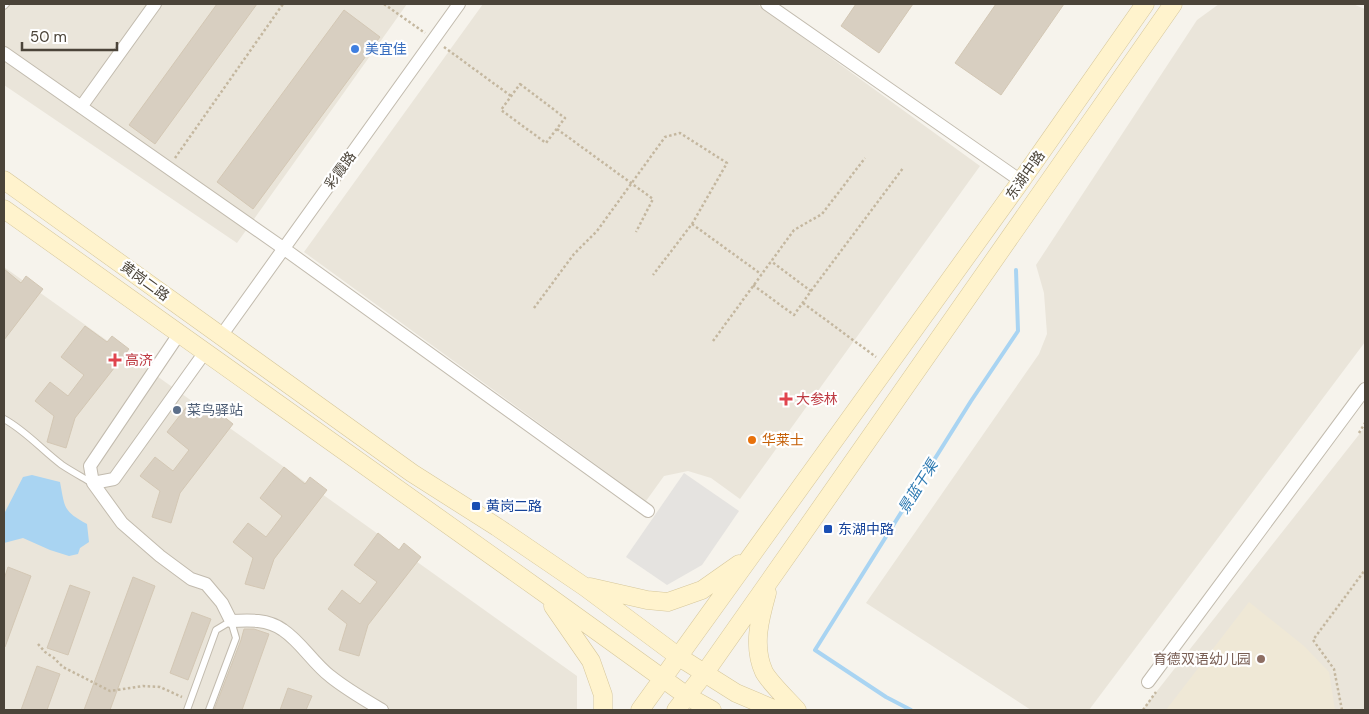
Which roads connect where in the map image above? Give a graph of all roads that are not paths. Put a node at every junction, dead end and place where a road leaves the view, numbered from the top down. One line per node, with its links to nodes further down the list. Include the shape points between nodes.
1 (155, 4): 7 (street)
2 (459, 4): 11 (street, 彩霞路)
3 (767, 4): 9 (street)
4 (1144, 4): 9 (main road, 东湖中路)
5 (1173, 4): 20 (main road, 东湖中路)
6 (4, 53): 7 (street)
7 (81, 107): 11 (street)
8 (4, 180): 13 (main road, 黄岗二路)
9 (1021, 181): 19 (main road, 东湖中路)
10 (4, 210): 12 (main road, 黄岗二路)
11 (283, 248): 13 (street, 彩霞路); 18 (street)
12 (179, 334): 14 (main road, 黄岗二路); 17 (street, via 90,466)
13 (221, 336): 23 (main road, 黄岗二路, via 412,473)
14 (205, 352): 17 (street, via 114,479); 24 (main road, 黄岗二路)
15 (1365, 389): 29 (street)
16 (4, 419): 17 (lane, via 62,465)
17 (93, 483): 25 (street, via 122,523 191,579 206,584 222,603)
18 (648, 511)
19 (771, 530): 20 (main road); 21 (main road, 东湖中路)
20 (794, 546): 22 (main road, 东湖中路)
21 (754, 553): 23 (main road, via 702,590 668,602); 26 (main road, 东湖中路)
22 (772, 578): 27 (main road, 东湖中路); 38 (main road, via 761,615 759,656 765,673)
23 (585, 586): 26 (main road, 黄岗二路)
24 (544, 593): 28 (main road, 黄岗二路); 34 (main road, via 591,661 603,695)
25 (231, 621): 31 (lane, via 216,630); 32 (lane, via 236,638); 33 (street, via 265,622 283,629 330,677)
26 (679, 657): 27 (main road, 黄岗二路); 28 (main road, 东湖中路)
27 (704, 674): 30 (main road, 东湖中路); 37 (main road, 黄岗二路, via 736,693)
28 (663, 679): 30 (main road, 黄岗二路); 35 (main road, 东湖中路)
29 (1148, 682)
30 (681, 703): 36 (main road, 黄岗二路)
31 (187, 710)
32 (210, 710)
33 (382, 710)
34 (603, 710)
35 (640, 710)
36 (712, 710)
37 (776, 710)
38 (797, 710)

